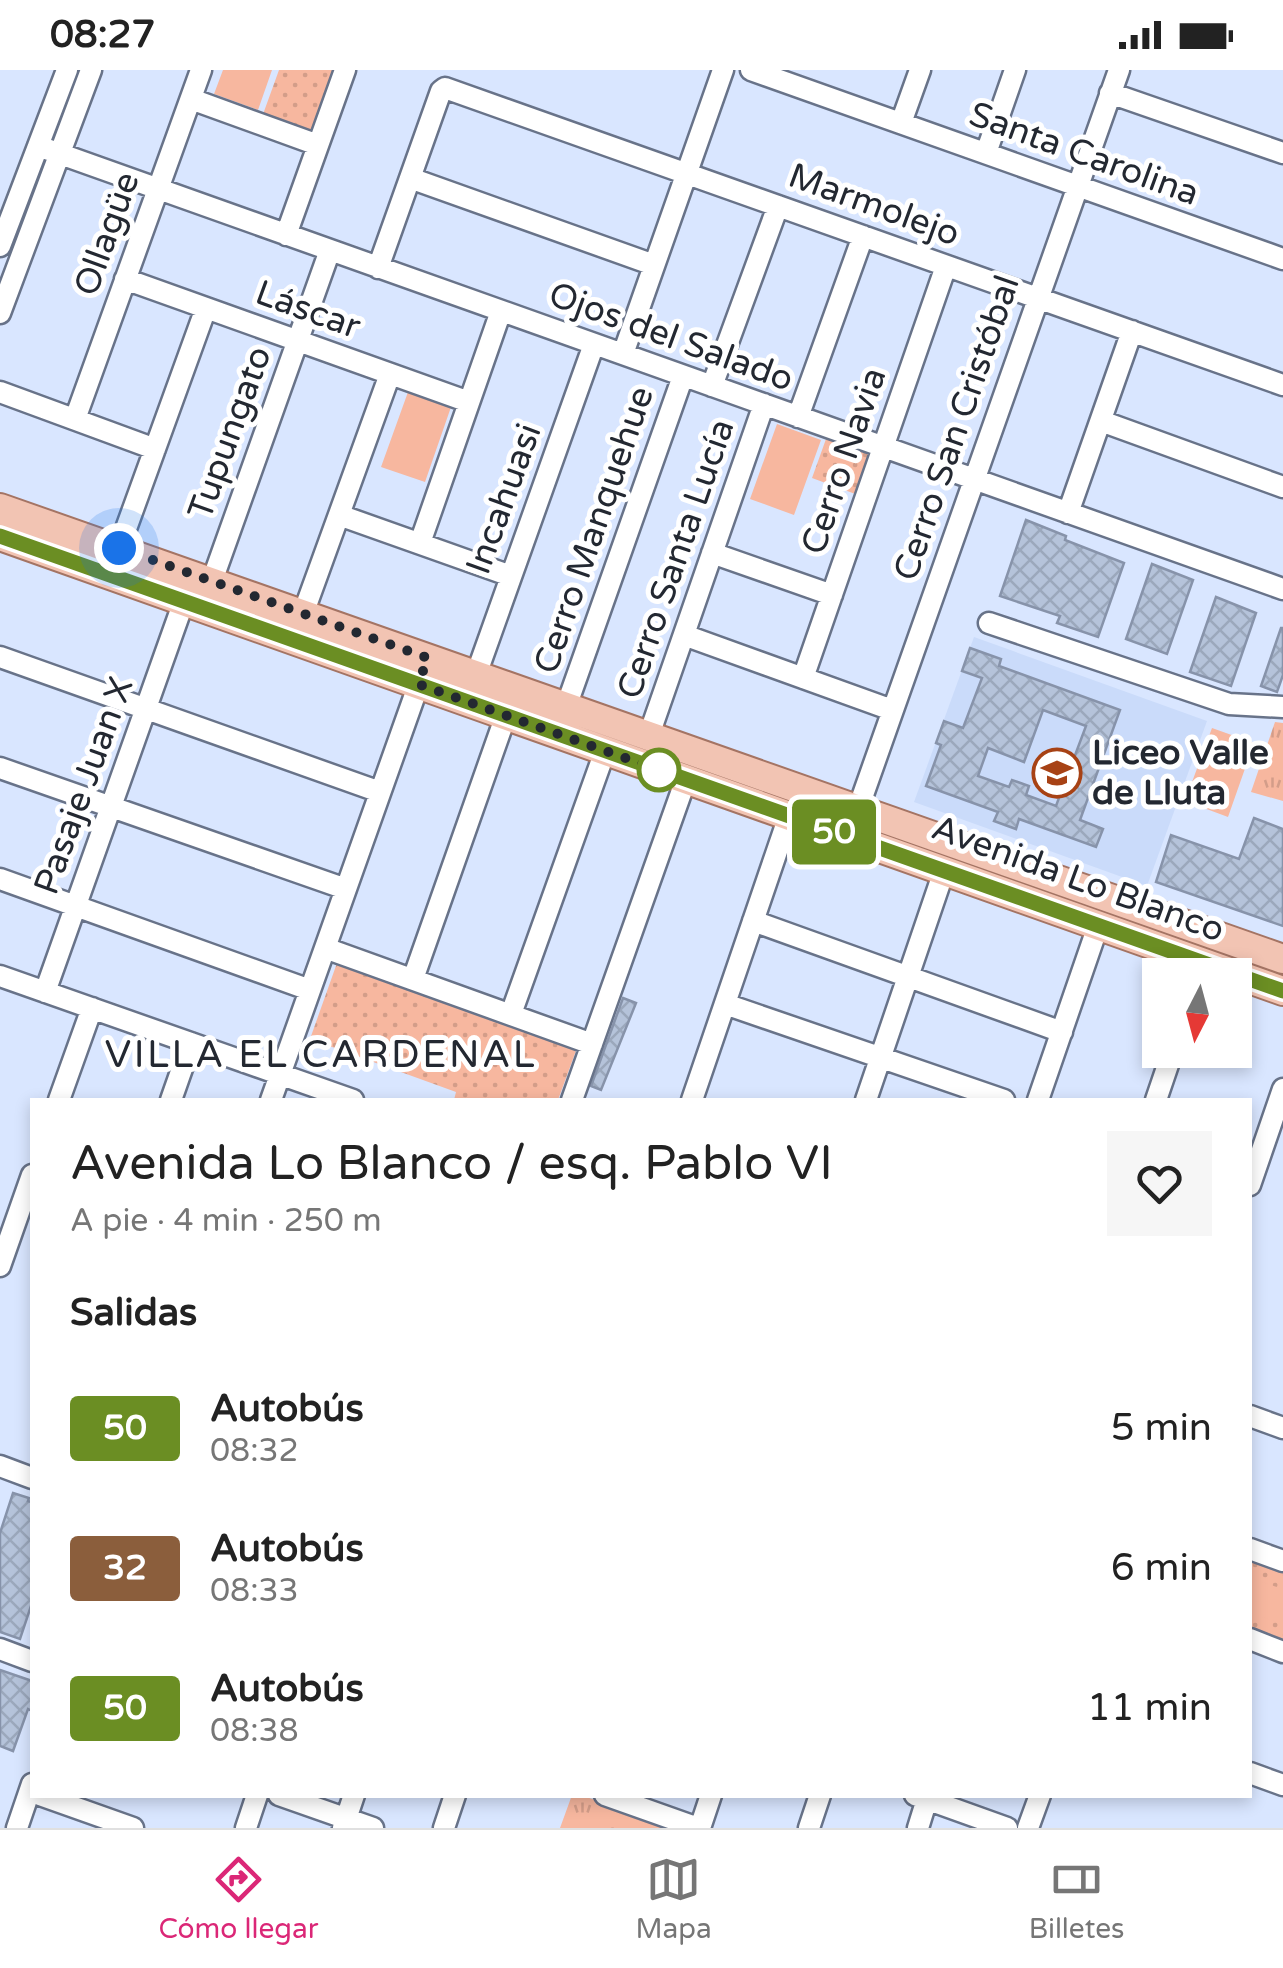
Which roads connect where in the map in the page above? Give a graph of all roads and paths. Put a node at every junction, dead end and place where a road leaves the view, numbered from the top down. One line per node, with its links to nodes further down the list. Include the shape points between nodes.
1 (67, 70): 16 (street)
2 (91, 70): 19 (street)
3 (201, 70): 13 (street, Ollagüe)
4 (345, 70): 15 (street)
5 (723, 70): 20 (street)
6 (751, 70): 11 (street, Santa Carolina)
7 (823, 70): 11 (street)
8 (920, 70): 14 (street)
9 (1015, 70): 17 (street)
10 (1118, 70): 12 (street, Cerro San Cristóbal)
11 (815, 92): 14 (street, Santa Carolina)
12 (1110, 93): 18 (street); 22 (street, Cerro San Cristóbal)
13 (191, 99): 15 (street); 23 (street, Ollagüe)
14 (901, 123): 17 (street, Santa Carolina)
15 (318, 144): 25 (street)
16 (38, 146): 19 (street, Ojos del Salado); 27 (street)
17 (986, 153): 22 (street, Santa Carolina)
18 (1283, 153)
19 (59, 154): 23 (street, Ojos del Salado); 37 (street)
20 (687, 173): 21 (street, Marmolejo, via 444,88); 24 (street, Marmolejo); 30 (street)
21 (410, 178): 30 (street); 32 (street)
22 (1078, 186): 29 (street, Santa Carolina); 34 (street, Cerro San Cristóbal)
23 (158, 189): 25 (street, Ojos del Salado); 33 (street, Ollagüe)
24 (778, 206): 26 (street, Marmolejo); 45 (street, Cerro Manquehue)
25 (286, 235): 28 (street, Ojos del Salado)
26 (863, 236): 31 (street, Marmolejo); 49 (street)
27 (0, 246)
28 (330, 250): 32 (street, Ojos del Salado); 39 (street, Tupungato)
29 (1282, 257)
30 (654, 264): 41 (street)
31 (946, 266): 34 (street, Marmolejo); 52 (street, Cerro Navia)
32 (378, 268): 36 (street, Ojos del Salado)
33 (126, 279): 35 (street, Láscar); 50 (street, Ollagüe)
34 (1038, 298): 38 (street, Marmolejo); 54 (street, Cerro San Cristóbal)
35 (206, 308): 39 (street, Láscar); 53 (street)
36 (501, 311): 40 (street, Ojos del Salado); 47 (street)
37 (0, 313)
38 (1132, 331): 44 (street, Marmolejo); 51 (street)
39 (298, 341): 42 (street, Láscar); 64 (street, Tupungato)
40 (594, 344): 41 (street, Ojos del Salado); 63 (street, Incahuasi)
41 (622, 354): 43 (street, Ojos del Salado)
42 (390, 374): 47 (street, Láscar); 58 (street)
43 (683, 376): 45 (street, Ojos del Salado); 75 (street, Cerro Manquehue)
44 (1283, 385)
45 (712, 386): 48 (street, Ojos del Salado)
46 (0, 392): 50 (street)
47 (469, 402): 60 (street)
48 (764, 404): 49 (street, Ojos del Salado); 62 (street, Cerro Santa Lucía)
49 (798, 416): 52 (street, Ojos del Salado)
50 (75, 419): 53 (street)
51 (1100, 421): 55 (street); 57 (street)
52 (883, 447): 54 (street, Ojos del Salado); 66 (street, Cerro Navia)
53 (155, 449): 61 (street)
54 (974, 479): 57 (street, Ojos del Salado); 78 (street, Cerro San Cristóbal)
55 (1283, 487)
56 (0, 508): 61 (main road, Avenida Lo Blanco)
57 (1068, 512): 65 (street, Ojos del Salado)
58 (339, 514): 60 (street); 68 (street)
59 (0, 536): 67 (main road, Avenida Lo Blanco)
60 (420, 543): 63 (street)
61 (119, 548): 64 (main road, Avenida Lo Blanco)
62 (712, 553): 66 (street); 70 (street, Cerro Santa Lucía)
63 (511, 576): 73 (street, Incahuasi)
64 (212, 582): 68 (main road, Avenida Lo Blanco)
65 (1283, 589)
66 (832, 595): 74 (street, Cerro Navia)
67 (184, 601): 72 (main road, Avenida Lo Blanco); 77 (street, Pasaje Juan X)
68 (304, 614): 72 (main road, Avenida Lo Blanco)
69 (989, 623): 76 (street, via 1229,704)
70 (684, 635): 74 (street); 80 (street, Cerro Santa Lucía)
71 (0, 657): 77 (street)
72 (423, 672): 73 (main road, Avenida Lo Blanco); 79 (main road, Avenida Lo Blanco); 84 (street)
73 (476, 675): 75 (main road, Avenida Lo Blanco)
74 (803, 678): 78 (street)
75 (566, 707): 80 (main road, Avenida Lo Blanco)
76 (1283, 708)
77 (146, 709): 84 (street); 85 (street, Pasaje Juan X)
78 (892, 710): 86 (street, Cerro San Cristóbal)
79 (506, 716): 81 (main road, Avenida Lo Blanco); 101 (street)
80 (649, 736): 86 (main road, Avenida Lo Blanco)
81 (605, 751): 83 (main road, Avenida Lo Blanco); 108 (street)
82 (0, 768): 85 (street)
83 (686, 779): 87 (main road, Avenida Lo Blanco); 111 (street)
84 (380, 792): 91 (street)
85 (111, 807): 91 (street); 92 (street, Pasaje Juan X)
86 (858, 808): 90 (main road, Avenida Lo Blanco)
87 (789, 816): 88 (main road, Avenida Lo Blanco); 94 (street)
88 (944, 871): 93 (main road, Avenida Lo Blanco); 100 (street)
89 (0, 879): 92 (street)
90 (1065, 882): 93 (main road); 98 (main road, Avenida Lo Blanco)
91 (346, 890): 96 (street)
92 (75, 906): 103 (street); 105 (street, Pasaje Juan X)
93 (1055, 910): 95 (main road, Avenida Lo Blanco)
94 (753, 921): 100 (street); 106 (street)
95 (1098, 926): 97 (main road, Avenida Lo Blanco); 109 (street)
96 (325, 948): 101 (street); 103 (street)
97 (1175, 958)
98 (1283, 959)
99 (0, 976): 105 (street)
100 (908, 976): 109 (street); 112 (street)
101 (413, 979): 108 (street)
102 (1252, 983): 104 (main road, Avenida Lo Blanco)
103 (310, 990): 114 (street)
104 (1283, 991)
105 (45, 992): 107 (street)
106 (725, 1004): 112 (street); 121 (street)
107 (92, 1008): 110 (street); 116 (street)
108 (511, 1014): 111 (street)
109 (1062, 1032): 124 (street)
110 (192, 1043): 114 (street); 117 (street)
111 (592, 1044): 120 (street)
112 (880, 1057): 122 (street); 123 (street)
113 (1167, 1068): 125 (street)
114 (280, 1074): 118 (street); 119 (street)
115 (1283, 1089): 126 (street)
116 (60, 1098)
117 (172, 1098)
118 (272, 1098)
119 (348, 1098)
120 (573, 1098)
121 (700, 1098)
122 (867, 1098)
123 (998, 1098)
124 (1039, 1098)
125 (1157, 1098)
126 (1252, 1178)
127 (30, 1180): 128 (street)
128 (5, 1236): 129 (street); 130 (street)
129 (30, 1245)
130 (0, 1266)
131 (1252, 1417): 132 (street)
132 (1283, 1428)
133 (0, 1466): 134 (street)
134 (30, 1477)
135 (1252, 1550): 136 (street)
136 (1283, 1561)
137 (1252, 1640): 139 (street)
138 (0, 1649): 140 (street)
139 (1283, 1652)
140 (30, 1660)
141 (1252, 1774): 142 (street)
142 (1283, 1785)
143 (31, 1798): 157 (street)
144 (53, 1798): 158 (street)
145 (256, 1798): 159 (street)
146 (286, 1798): 155 (street)
147 (353, 1798): 155 (street)
148 (454, 1798): 161 (street)
149 (614, 1798): 162 (street)
150 (710, 1798): 162 (street)
151 (819, 1798): 163 (street)
152 (918, 1798): 164 (street)
153 (922, 1798): 156 (street)
154 (1039, 1798): 166 (street)
155 (345, 1823): 160 (street)
156 (981, 1824): 165 (street)
157 (17, 1828)
158 (133, 1828)
159 (246, 1828)
160 (373, 1828)
161 (444, 1828)
162 (699, 1828)
163 (809, 1828)
164 (918, 1828)
165 (1008, 1828)
166 (1028, 1828)

